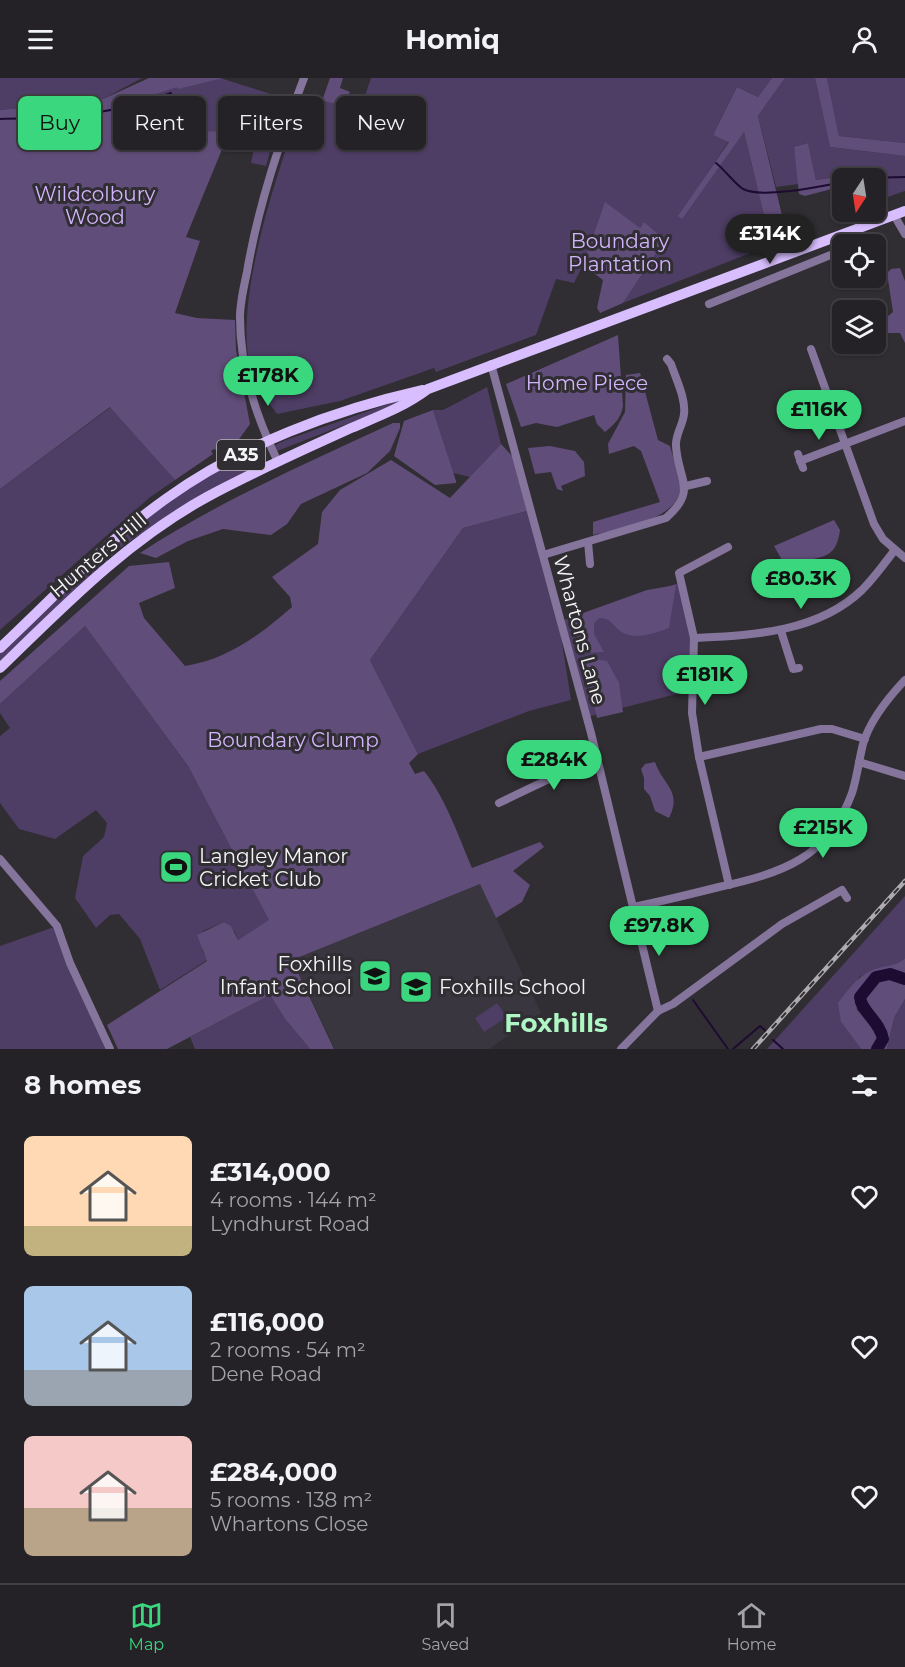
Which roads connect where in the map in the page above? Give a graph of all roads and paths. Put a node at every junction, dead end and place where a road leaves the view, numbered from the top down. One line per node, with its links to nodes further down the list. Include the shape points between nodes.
1 (304, 78): 13 (street, via 268,183 239,314 247,380)
2 (900, 213): 3 (street); 5 (main road, A35)
3 (905, 234)
4 (832, 254): 6 (street)
5 (780, 257): 6 (street); 10 (main road, A35)
6 (786, 272): 7 (street)
7 (709, 304)
8 (811, 349): 14 (street)
9 (667, 359): 18 (street, via 684,406 676,446)
10 (491, 364): 11 (main road, Hunters Hill / A35); 22 (street, Whartons Lane)
11 (428, 389): 13 (main road, Hunters Hill / A35, via 388,398); 16 (main road, Hunters Hill / A35, via 404,406)
12 (905, 421): 14 (street)
13 (268, 441): 16 (street); 27 (main road, Hunters Hill / A35, via 202,476 152,509)
14 (846, 444): 15 (street); 21 (street, via 874,524)
15 (800, 461)
16 (278, 462): 28 (main road, Hunters Hill / A35, via 193,505 144,536 96,575)
17 (707, 481): 18 (street)
18 (686, 486): 19 (street, via 683,498 666,518)
19 (588, 542): 22 (street); 24 (street)
20 (728, 547): 26 (street, via 679,573)
21 (894, 551): 23 (street); 25 (street, via 864,588 843,605)
22 (543, 555): 32 (street, Whartons Lane)
23 (905, 558)
24 (590, 564)
25 (781, 631): 26 (street); 29 (street)
26 (694, 638): 33 (street, via 692,713)
27 (0, 648)
28 (0, 668)
29 (793, 669)
30 (905, 680): 31 (street, via 890,696)
31 (865, 739): 33 (street, via 821,729); 34 (street)
32 (597, 756): 36 (street); 40 (street, Whartons Lane)
33 (699, 757): 38 (street)
34 (859, 762): 35 (street); 38 (street, via 846,806 818,847 784,869)
35 (905, 776)
36 (500, 803)
37 (0, 859): 42 (street, via 57,926)
38 (729, 885): 40 (street)
39 (847, 898): 41 (street, via 842,890 786,921)
40 (634, 907): 41 (street, Whartons Lane)
41 (658, 1011): 43 (street)
42 (110, 1049)
43 (621, 1049)

